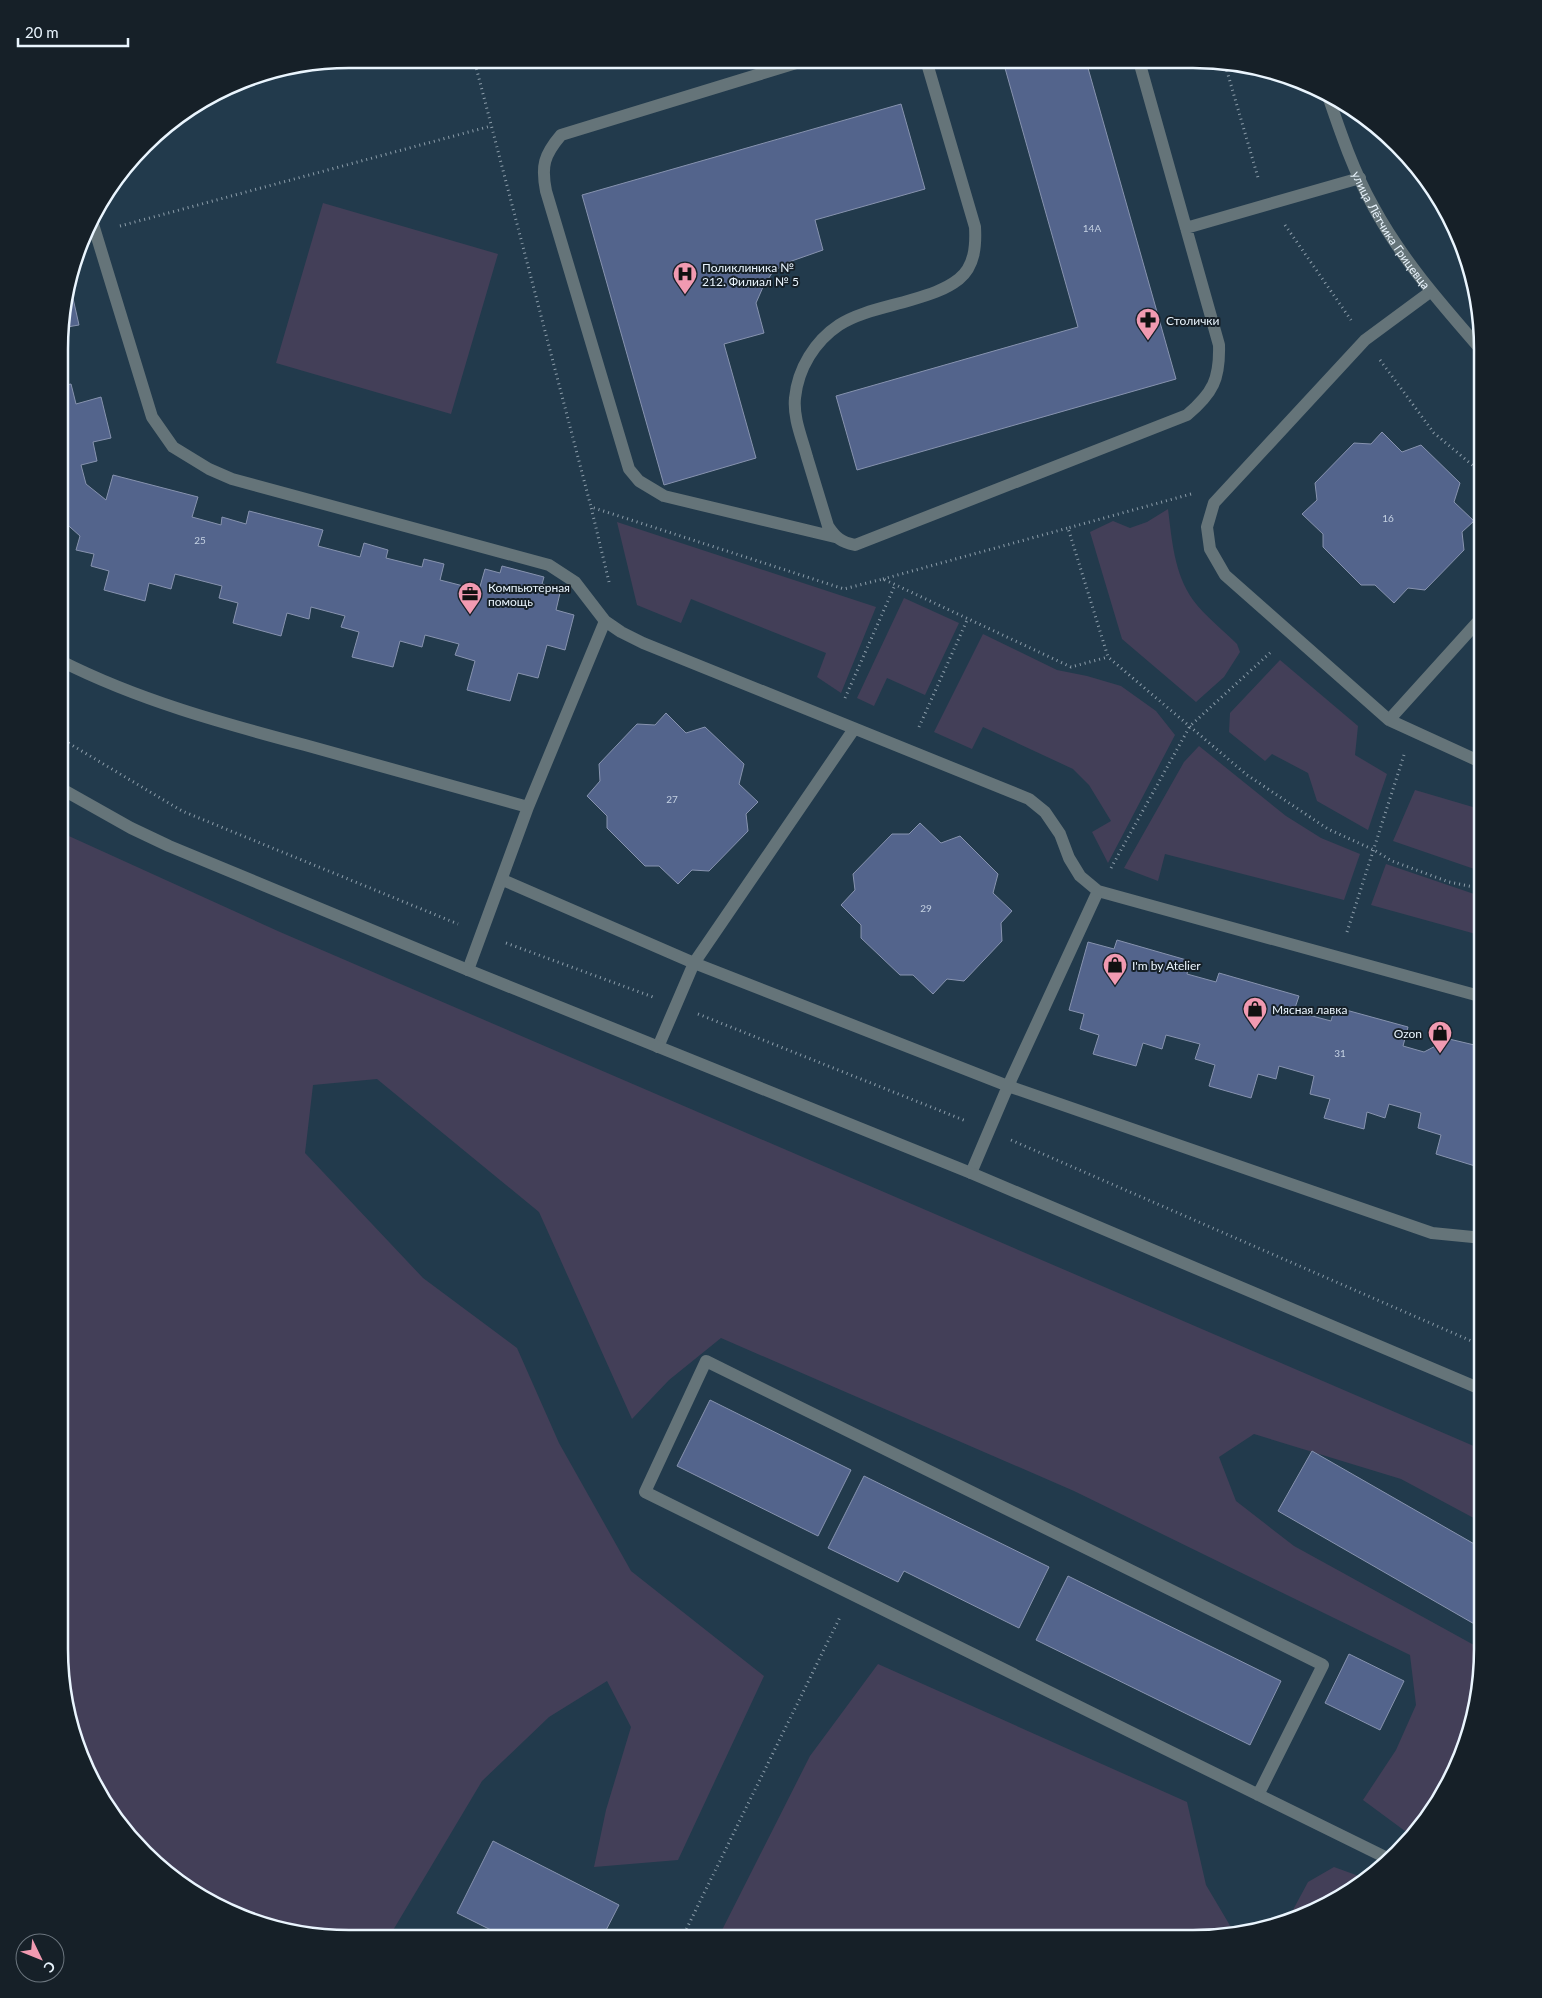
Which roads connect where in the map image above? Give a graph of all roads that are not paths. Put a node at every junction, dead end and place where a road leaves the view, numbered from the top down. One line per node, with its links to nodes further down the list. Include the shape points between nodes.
1 (780, 68): 10 (street, via 560,135 544,160 543,174 629,469 639,481 664,496)
2 (928, 68): 10 (street, via 975,227 976,246 972,261 961,278 940,291 840,324 822,339 802,370 795,398 796,419 828,526)
3 (1141, 68): 6 (street)
4 (1331, 104): 5 (street, улица Лётчика Грицевца)
5 (1360, 178): 6 (street); 8 (street, улица Лётчика Грицевца, via 1399,249)
6 (1186, 228): 10 (street, via 1219,345 1220,366 1203,402 1187,415 877,538 855,545)
7 (94, 230): 11 (street, via 152,417 174,447 232,479 550,565 575,582)
8 (1430, 292): 9 (street, улица Лётчика Грицевца); 14 (street, via 1365,340 1214,503 1207,526 1210,548 1225,574)
9 (1474, 342)
10 (835, 537)
11 (605, 621): 15 (street, via 643,643); 18 (street)
12 (1474, 626): 14 (street)
13 (68, 664): 18 (street, via 112,686 160,703)
14 (1389, 720): 16 (street)
15 (854, 729): 20 (street, via 1029,800 1046,812 1080,876); 21 (street)
16 (1474, 759)
17 (68, 792): 22 (street, via 169,846)
18 (528, 807): 19 (street)
19 (503, 880): 21 (street); 22 (street)
20 (1098, 892): 23 (street); 25 (street)
21 (694, 963): 24 (street); 25 (street)
22 (468, 970): 24 (street)
23 (1474, 994)
24 (658, 1047): 26 (street)
25 (1008, 1086): 26 (street); 27 (street, via 1432,1233)
26 (971, 1173): 28 (street)
27 (1474, 1237)
28 (1474, 1386)
29 (1258, 1795): 29 (street, via 645,1492 706,1361 1323,1665); 30 (street)
30 (1383, 1857)

